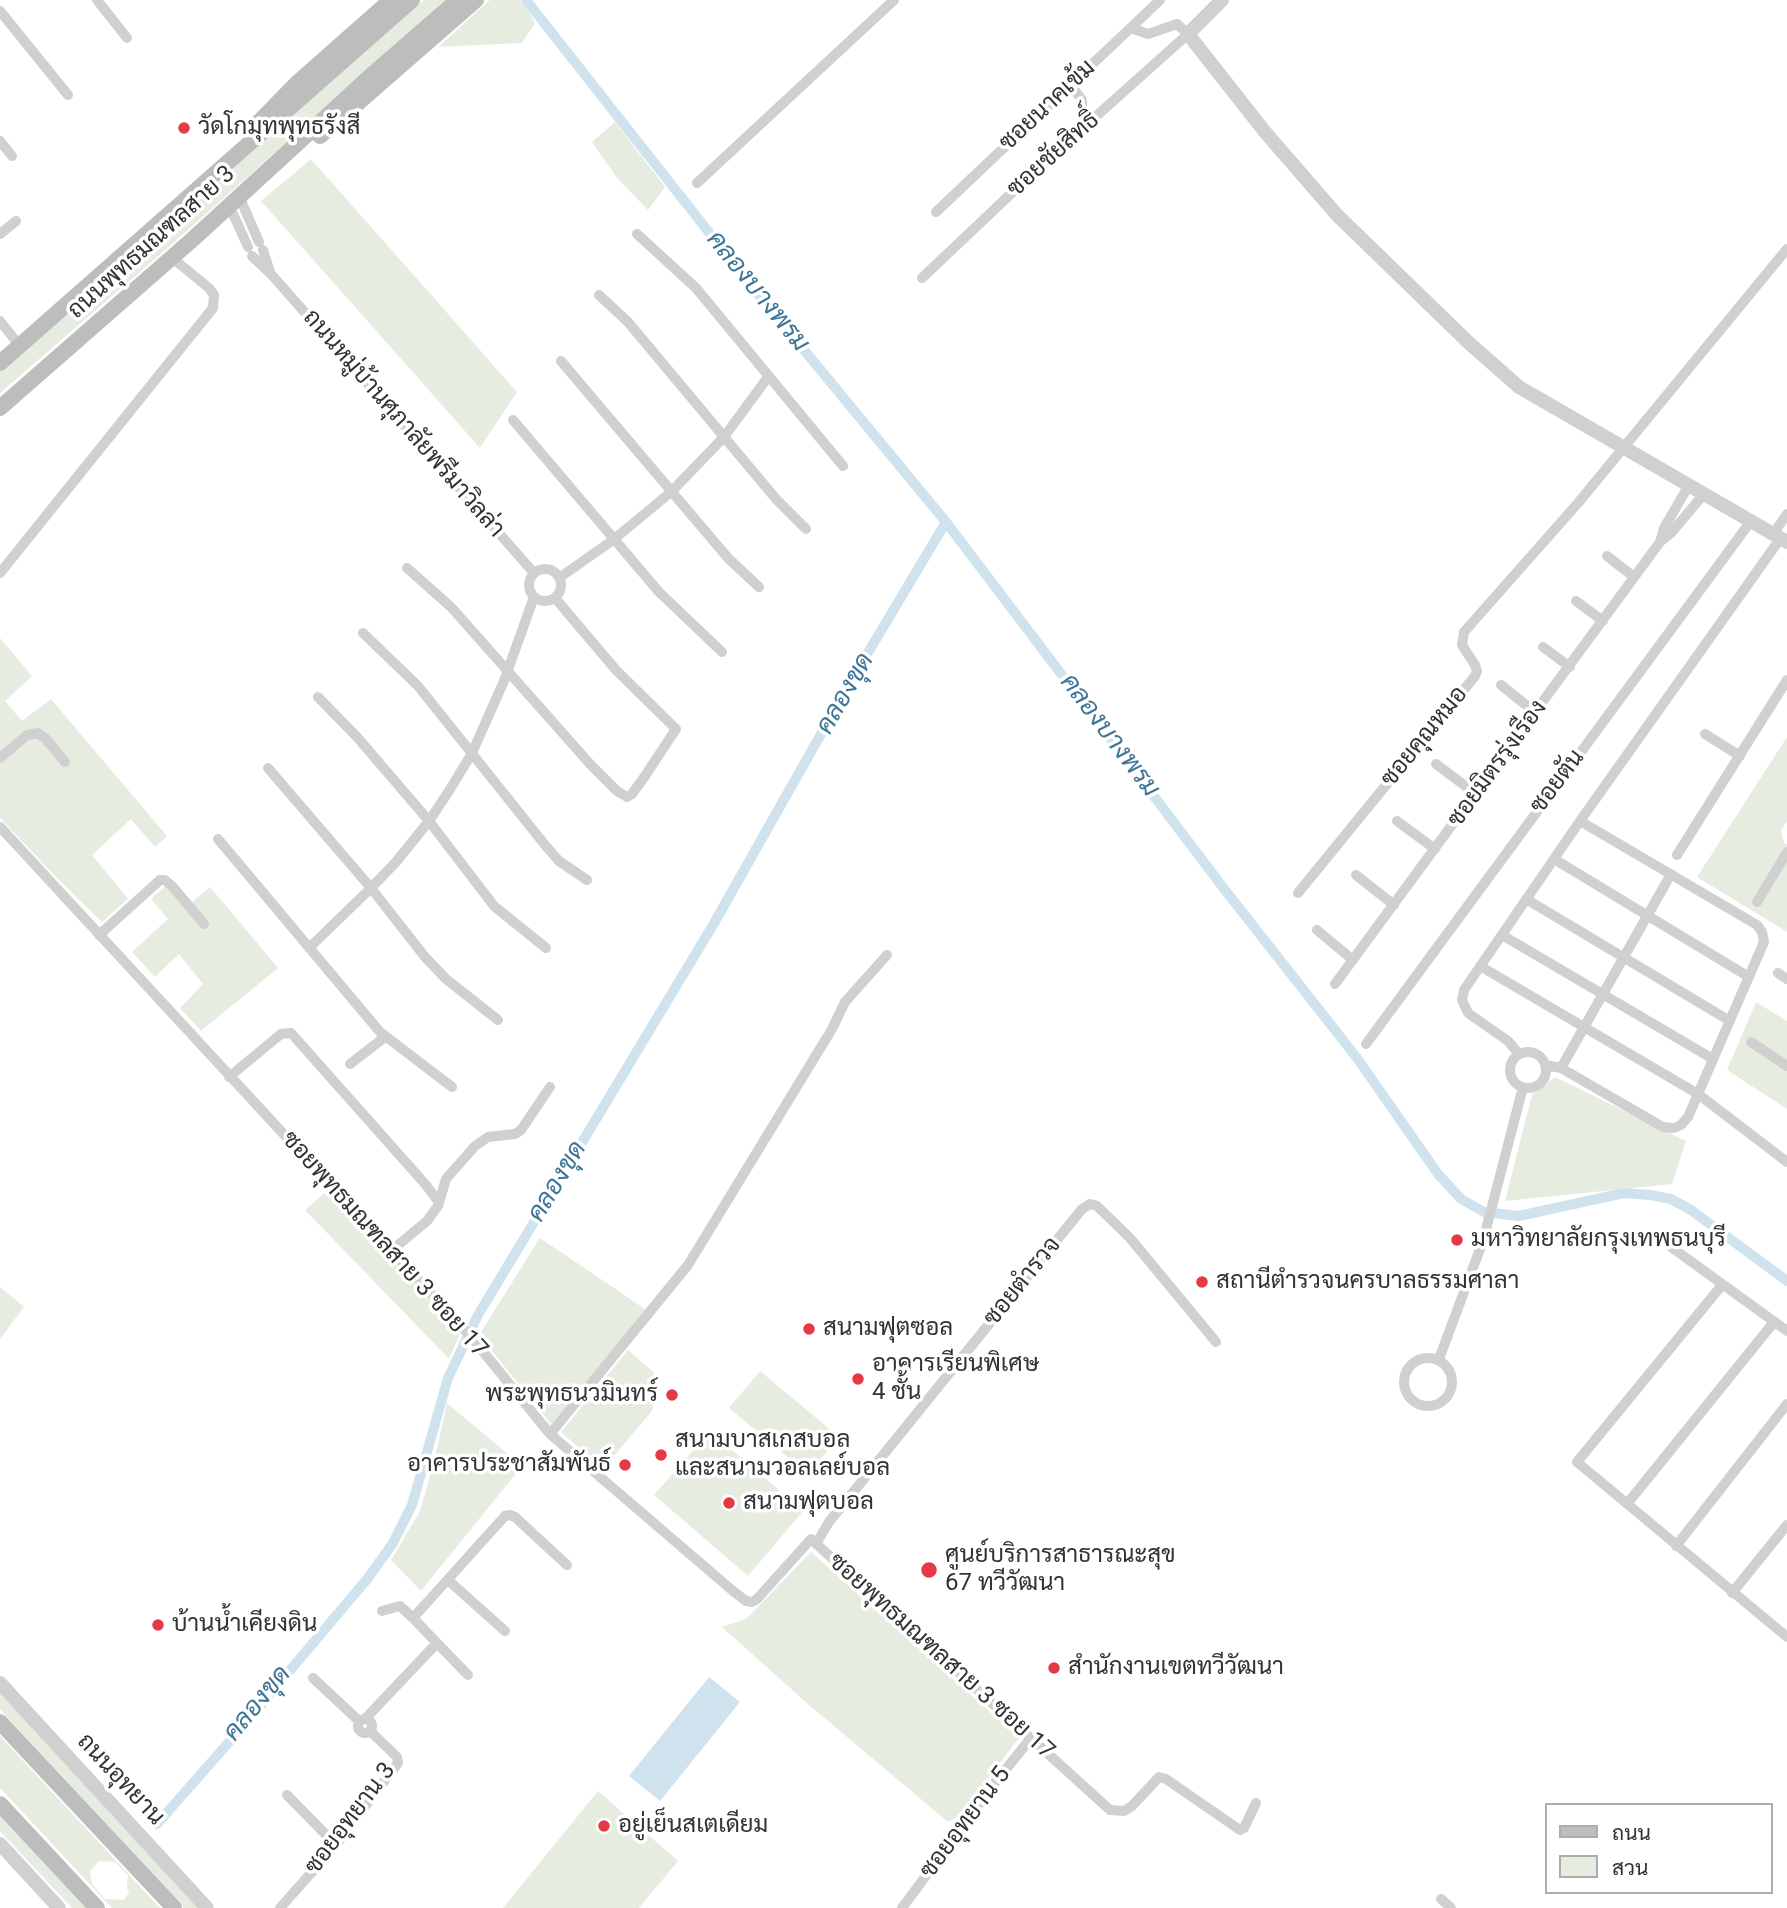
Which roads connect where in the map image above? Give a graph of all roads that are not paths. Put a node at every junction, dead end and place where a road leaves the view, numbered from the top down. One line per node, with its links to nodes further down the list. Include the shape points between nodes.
1 (97, 0): 12 (street)
2 (391, 0): 18 (main road, via 296,84)
3 (412, 0): 18 (main road, ถนนพุทธมณฑลสาย 3)
4 (458, 0): 20 (main road, ถนนพุทธมณฑลสาย 3)
5 (476, 0): 20 (main road, via 315,141)
6 (894, 0): 19 (street)
7 (1222, 0): 11 (street)
8 (1154, 2): 10 (street, ซอยนาคเข้ม)
9 (0, 11): 14 (street)
10 (1131, 28): 11 (street, via 1148,34 1177,24); 13 (street, ซอยนาคเข้ม)
11 (1188, 33): 15 (street, ซอยชัยสิทธิ์); 40 (street, via 1337,215 1469,343 1519,387)
12 (127, 38)
13 (1071, 85): 15 (street); 21 (street, ซอยนาคเข้ม)
14 (68, 94)
15 (1091, 120): 30 (street, ซอยชัยสิทธิ์)
16 (0, 141): 17 (street)
17 (12, 156)
18 (225, 165): 33 (main road, ถนนพุทธมณฑลสาย 3)
19 (697, 183)
20 (238, 197): 23 (street); 26 (street); 29 (main road, ถนนพุทธมณฑลสาย 3)
21 (936, 212)
22 (16, 221): 24 (street)
23 (254, 228): 26 (street); 27 (street)
24 (0, 234)
25 (637, 234): 36 (street, via 696,288)
26 (242, 235): 27 (street)
27 (255, 249): 54 (street, ถนนหมู่บ้านศุภาลัยพรีมาวิลล่า, via 271,274)
28 (1787, 249): 40 (street)
29 (172, 257): 37 (main road, ถนนพุทธมณฑลสาย 3); 53 (street, via 209,288 214,295 213,308)
30 (922, 278)
31 (599, 295): 39 (street, via 628,322)
32 (0, 321): 33 (street)
33 (20, 346): 35 (main road, ถนนพุทธมณฑลสาย 3)
34 (561, 361): 43 (street)
35 (0, 363)
36 (768, 377): 39 (street); 41 (street)
37 (0, 408)
38 (513, 420): 49 (street)
39 (724, 437): 43 (street); 47 (street)
40 (1622, 448): 42 (street); 92 (street, ซอยคุณหมอ, via 1464,632 1462,645 1475,665 1475,676)
41 (843, 466)
42 (1689, 485): 44 (street); 50 (street, ซอยมิตรรุ่งเรือง)
43 (671, 492): 49 (street); 57 (street)
44 (1704, 494): 46 (street); 50 (street, ซอยมิตรรุ่งเรือง)
45 (1787, 514): 48 (street)
46 (1751, 521): 48 (street); 115 (street, ซอยตัน)
47 (806, 529)
48 (1780, 538): 81 (street)
49 (613, 540): 55 (street); 64 (street, via 659,593)
50 (1660, 542): 56 (street, ซอยมิตรรุ่งเรือง)
51 (1607, 556): 56 (street)
52 (407, 568): 66 (street, via 451,607)
53 (0, 573)
54 (534, 573): 55 (street, via 548,569); 58 (street, via 529,585)
55 (559, 578): 59 (street, via 560,591)
56 (1634, 578): 61 (street, ซอยมิตรรุ่งเรือง)
57 (758, 587)
58 (534, 597): 59 (street, via 542,601); 66 (street)
59 (555, 598): 66 (street, via 616,670 676,729 632,794 624,797 590,764)
60 (1576, 601): 61 (street)
61 (1603, 621): 65 (street, ซอยมิตรรุ่งเรือง)
62 (363, 633): 72 (street, via 418,686)
63 (1543, 647): 65 (street)
64 (722, 652)
65 (1570, 667): 70 (street, ซอยมิตรรุ่งเรือง)
66 (509, 670): 72 (street)
67 (1787, 680): 73 (street)
68 (1501, 685): 70 (street)
69 (318, 697): 79 (street)
70 (1536, 713): 78 (street, ซอยมิตรรุ่งเรือง)
71 (1704, 734): 73 (street)
72 (472, 753): 79 (street); 90 (street, via 559,861)
73 (1740, 757): 86 (street)
74 (0, 758): 75 (street, via 27,735 38,733)
75 (65, 762)
76 (1436, 764): 78 (street)
77 (268, 768): 91 (street)
78 (1476, 794): 84 (street, ซอยมิตรรุ่งเรือง)
79 (429, 821): 91 (street); 102 (street, via 494,906)
80 (1397, 821): 84 (street)
81 (1580, 821): 87 (street); 88 (street)
82 (0, 827): 99 (street, ซอยพุทธมณฑลสาย 3 ซอย 17)
83 (218, 839): 101 (street)
84 (1435, 849): 95 (street, ซอยมิตรรุ่งเรือง)
85 (1787, 852): 94 (street)
86 (1677, 855)
87 (1554, 859): 93 (street); 96 (street)
88 (1671, 874): 96 (street); 107 (street, via 1759,927 1763,945)
89 (1356, 875): 95 (street)
90 (587, 880)
91 (371, 888): 101 (street); 110 (street, via 446,979)
92 (1298, 893)
93 (1526, 899): 100 (street); 104 (street)
94 (1757, 902)
95 (1394, 905): 105 (street, ซอยมิตรรุ่งเรือง)
96 (1647, 915): 104 (street); 107 (street)
97 (204, 924): 99 (street, via 172,886 160,880)
98 (1317, 930): 105 (street)
99 (99, 934): 122 (street, ซอยพุทธมณฑลสาย 3 ซอย 17)
100 (1502, 934): 106 (street); 109 (street)
101 (309, 947): 113 (street)
102 (546, 948)
103 (887, 955): 137 (street, via 845,1002 688,1265)
104 (1624, 957): 109 (street); 111 (street)
105 (1353, 960): 108 (street, ซอยมิตรรุ่งเรือง)
106 (1480, 966): 112 (street); 116 (street, via 1462,993 1464,1007)
107 (1749, 977): 111 (street)
108 (1335, 984)
109 (1603, 994): 112 (street); 117 (street)
110 (498, 1020)
111 (1730, 1021): 117 (street)
112 (1584, 1027): 121 (street); 126 (street)
113 (385, 1037): 118 (street); 123 (street)
114 (1751, 1042): 120 (street)
115 (1366, 1044)
116 (1519, 1054): 119 (street, via 1539,1055); 125 (street, via 1510,1071 1514,1082)
117 (1713, 1059): 126 (street)
118 (350, 1064)
119 (1545, 1065): 121 (street); 125 (street, via 1541,1082)
120 (1787, 1066)
121 (1561, 1068): 126 (street, via 1667,1128 1686,1120)
122 (229, 1077): 128 (street, via 281,1034 291,1032); 130 (street, ซอยพุทธมณฑลสาย 3 ซอย 17)
123 (452, 1087)
124 (550, 1087): 128 (street, via 522,1130 475,1146 446,1179)
125 (1523, 1087): 135 (street, via 1483,1241)
126 (1698, 1094): 127 (street)
127 (1787, 1162)
128 (438, 1201): 130 (street, via 427,1221)
129 (1667, 1244): 131 (street)
130 (391, 1251): 137 (street, ซอยพุทธมณฑลสาย 3 ซอย 17, via 472,1338)
131 (1722, 1285): 132 (street); 138 (street, via 1577,1462)
132 (1774, 1322): 133 (street); 138 (street)
133 (1787, 1331)
134 (1216, 1342): 140 (street, ซอยตำรวจ, via 1130,1238 1097,1206 1082,1209)
135 (1439, 1359): 135 (street, via 1450,1372 1451,1392 1432,1406 1416,1403 1405,1392 1406,1370 1418,1359)
136 (1787, 1404): 141 (street)
137 (550, 1434): 140 (street, ซอยพุทธมณฑลสาย 3 ซอย 17, via 746,1601 757,1599 811,1539)
138 (1627, 1504): 141 (street)
139 (1787, 1525): 144 (street)
140 (816, 1544): 155 (street, ซอยพุทธมณฑลสาย 3 ซอย 17)
141 (1676, 1546): 144 (street)
142 (567, 1566): 143 (street, via 510,1515 500,1520)
143 (448, 1580): 146 (street); 147 (street)
144 (1732, 1593): 148 (street)
145 (382, 1611): 146 (street, via 400,1606)
146 (413, 1618): 149 (street)
147 (505, 1631)
148 (1785, 1633)
149 (437, 1643): 150 (street); 153 (street)
150 (468, 1675)
151 (313, 1678): 153 (street)
152 (0, 1683): 162 (street, ถนนอุทยาน)
153 (362, 1720): 160 (street, ซอยอุทยาน 3, via 372,1725 370,1731 398,1763)
154 (0, 1722): 165 (main road, ถนนอุทยาน)
155 (1031, 1738): 157 (street, ซอยพุทธมณฑลสาย 3 ซอย 17, via 1110,1810 1132,1806 1159,1777 1240,1830); 167 (street, ซอยอุทยาน 5)
156 (287, 1795): 160 (street)
157 (1256, 1803)
158 (0, 1804): 164 (main road)
159 (0, 1844): 163 (street)
160 (336, 1845): 166 (street, ซอยอุทยาน 3)
161 (1440, 1899): 168 (street)
162 (203, 1903)
163 (59, 1908)
164 (97, 1908)
165 (174, 1908)
166 (280, 1908)
167 (902, 1908)
168 (1451, 1908)

